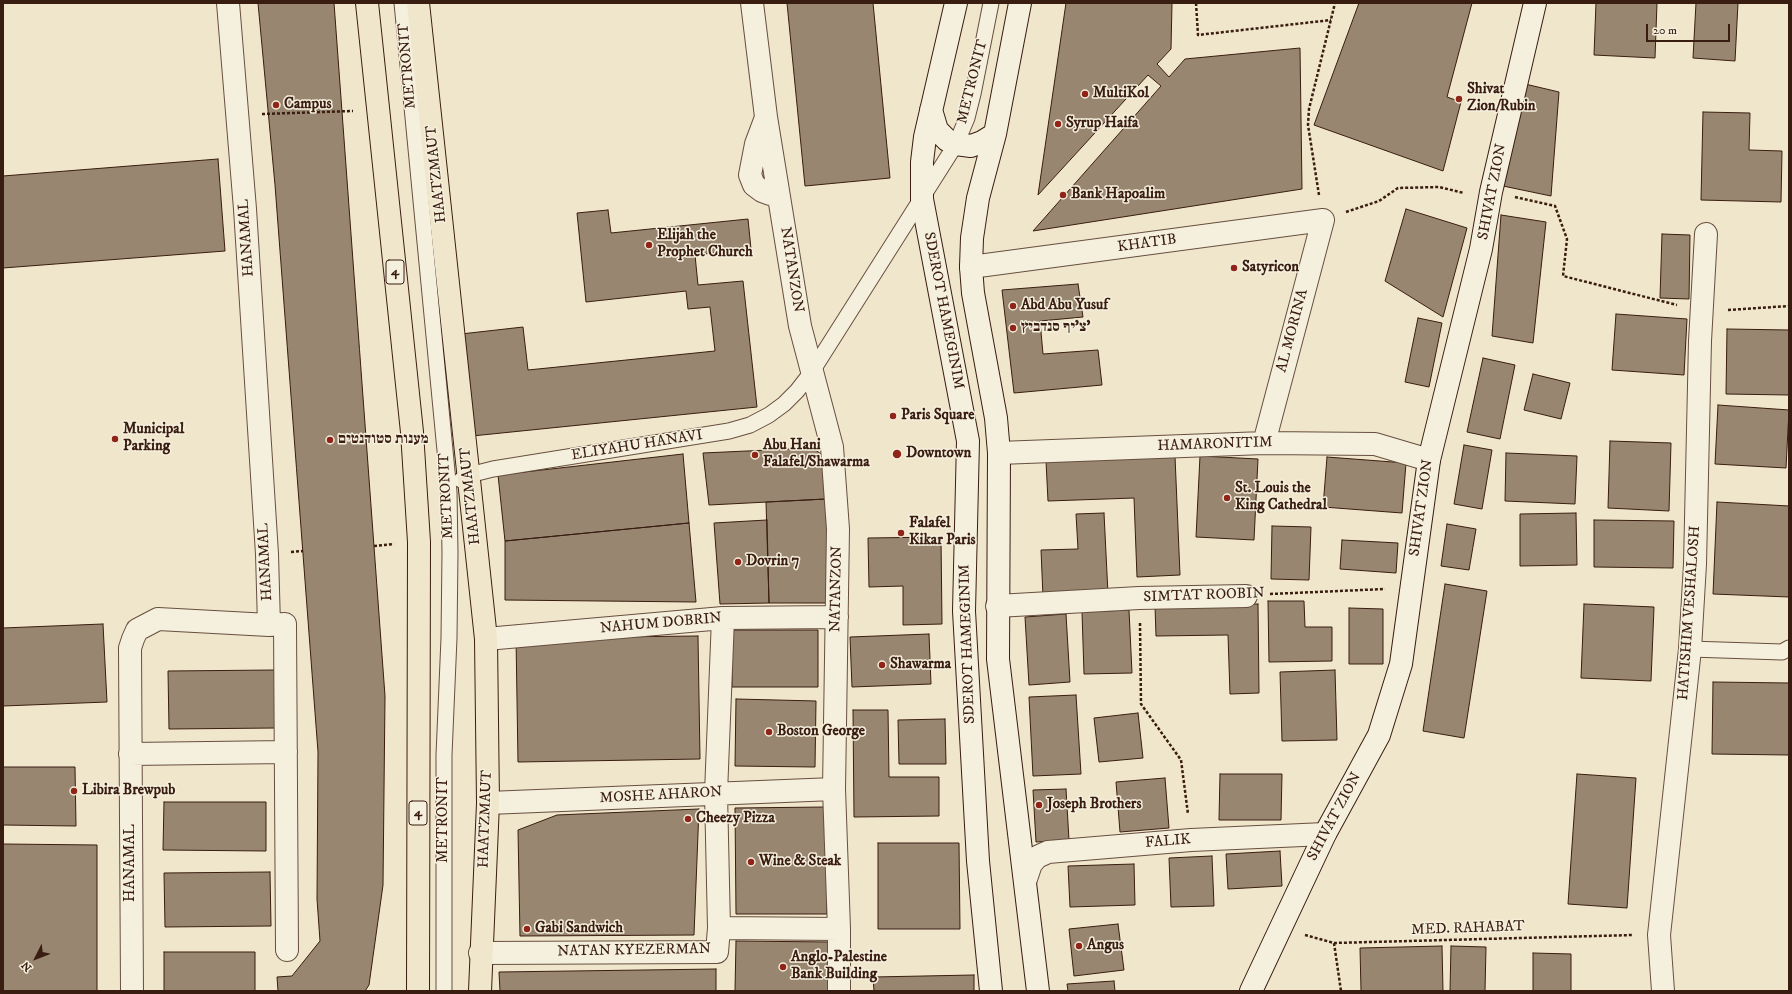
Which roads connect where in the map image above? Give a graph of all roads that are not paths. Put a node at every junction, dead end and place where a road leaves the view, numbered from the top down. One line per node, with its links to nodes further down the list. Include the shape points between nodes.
1 (228, 3): 27 (street, HANAMAL, via 245,209 267,554)
2 (367, 3): 43 (highway, 4, via 412,432 419,542)
3 (402, 3): 22 (lane, METRONIT)
4 (418, 3): 21 (highway, HAATZMAUT)
5 (752, 3): 17 (street, NATANZON, via 766,117 756,144 750,174 754,185 762,191 778,193 800,326)
6 (956, 3): 10 (street, SDEROT HAMEGINIM)
7 (991, 3): 12 (lane, METRONIT, via 970,106)
8 (1020, 3): 11 (street, SDEROT HAMEGINIM)
9 (1535, 3): 20 (street, SHIVAT ZION, via 1490,196 1481,249)
10 (931, 110): 12 (street, via 937,130 947,140); 13 (street, SDEROT HAMEGINIM, via 922,162)
11 (995, 134): 12 (street, via 971,146); 16 (street, SDEROT HAMEGINIM, via 978,198)
12 (956, 144): 13 (lane, METRONIT)
13 (922, 199): 17 (lane, METRONIT); 47 (street, SDEROT HAMEGINIM, via 968,441 964,611 978,861)
14 (1323, 220): 16 (street, KHATIB); 18 (street, AL MORINA)
15 (1706, 234): 30 (street, HATISHIM VESHALOSH, via 1701,311 1695,564)
16 (971, 268): 19 (street, SDEROT HAMEGINIM, via 973,293 996,418)
17 (811, 373): 21 (lane, ELIYAHU HANAVI, via 797,391 769,415 729,431); 25 (street, NATANZON, via 832,447 838,529)
18 (1264, 443): 19 (street, HAMARONITIM); 20 (street, HAMARONITIM, via 1376,444)
19 (999, 453): 24 (street, SDEROT HAMEGINIM)
20 (1429, 460): 36 (street, SHIVAT ZION, via 1401,664 1379,735)
21 (469, 475): 22 (lane, ELIYAHU HANAVI); 28 (highway, HAATZMAUT)
22 (449, 492): 44 (lane, METRONIT, via 449,638 444,755)
23 (1246, 596): 24 (street, SIMTAT ROOBIN, via 1139,598)
24 (997, 606): 37 (street, SDEROT HAMEGINIM, via 998,658)
25 (837, 617): 26 (street, NAHUM DOBRIN); 33 (street, NATANZON)
26 (723, 618): 28 (street, NAHUM DOBRIN); 34 (street)
27 (269, 625): 31 (street, via 285,624); 32 (street, HANAMAL, via 158,619 137,630 130,648)
28 (486, 639): 35 (highway, HAATZMAUT)
29 (1789, 648): 30 (lane, via 1782,652)
30 (1690, 649): 50 (street, HATISHIM VESHALOSH, via 1659,935)
31 (286, 752): 32 (street); 40 (street)
32 (130, 754): 42 (street, HANAMAL)
33 (834, 789): 34 (street, MOSHE AHARON); 39 (street, NATANZON)
34 (716, 793): 35 (street, MOSHE AHARON); 38 (street)
35 (488, 804): 41 (highway, HAATZMAUT)
36 (1325, 834): 37 (street, FALIK, via 1191,840 1048,852 1037,857 1031,864); 49 (street, SHIVAT ZION)
37 (1026, 879): 48 (street, SDEROT HAMEGINIM)
38 (719, 928): 39 (street, NATAN KYEZERMAN); 41 (street, NATAN KYEZERMAN, via 717,952)
39 (839, 929): 46 (street, NATANZON)
40 (288, 950)
41 (480, 952): 45 (highway, HAATZMAUT)
42 (132, 991)
43 (418, 991)
44 (444, 991)
45 (480, 991)
46 (839, 991)
47 (991, 991)
48 (1038, 991)
49 (1251, 991)
50 (1663, 991)

